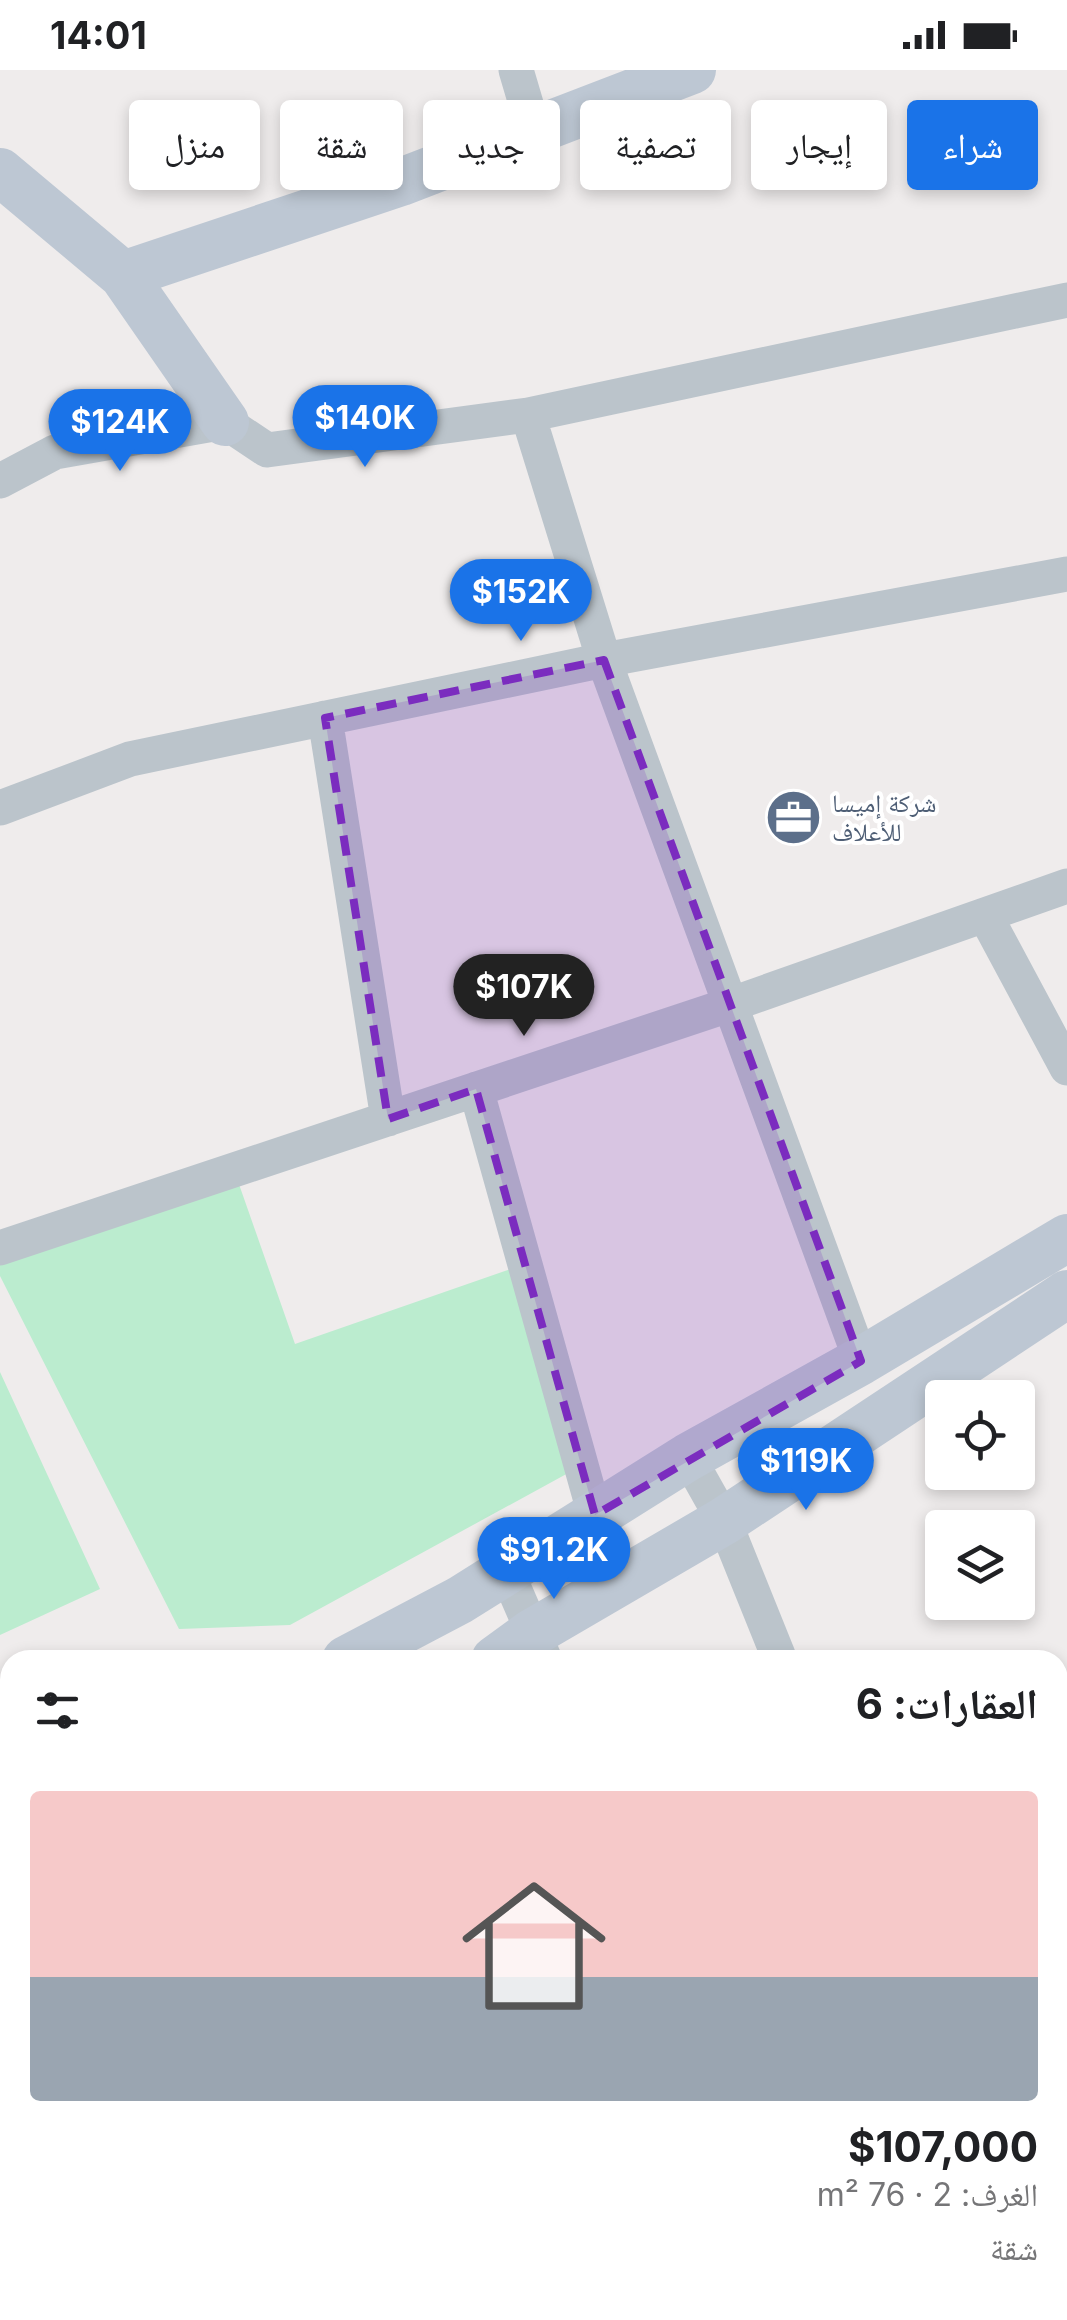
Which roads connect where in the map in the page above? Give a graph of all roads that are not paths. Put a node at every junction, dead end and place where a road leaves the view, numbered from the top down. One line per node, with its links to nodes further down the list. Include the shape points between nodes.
1 (516, 70): 3 (street)
2 (692, 70): 4 (main road)
3 (525, 100)
4 (560, 121)
5 (0, 172): 7 (main road)
6 (423, 173): 7 (main road)
7 (122, 275): 10 (main road)
8 (1067, 300): 9 (street)
9 (528, 415): 10 (street, via 267,450); 13 (street)
10 (225, 422): 11 (street, via 55,452)
11 (0, 481)
12 (1067, 574): 13 (street)
13 (604, 660): 14 (street); 18 (street)
14 (325, 718): 15 (street, via 130,759); 21 (street)
15 (0, 808)
16 (1067, 886): 17 (street)
17 (985, 915): 18 (street); 19 (street)
18 (729, 1005): 20 (street); 25 (street)
19 (1067, 1068)
20 (476, 1089): 21 (street); 27 (street)
21 (388, 1119): 23 (street)
22 (1067, 1238): 25 (main road)
23 (0, 1248)
24 (1067, 1294): 28 (main road)
25 (861, 1362): 26 (main road)
26 (688, 1457): 27 (main road); 28 (street)
27 (594, 1515): 29 (main road)
28 (724, 1521): 32 (main road); 33 (street)
29 (506, 1570): 30 (main road); 31 (street)
30 (364, 1650)
31 (524, 1650)
32 (526, 1650)
33 (776, 1650)

